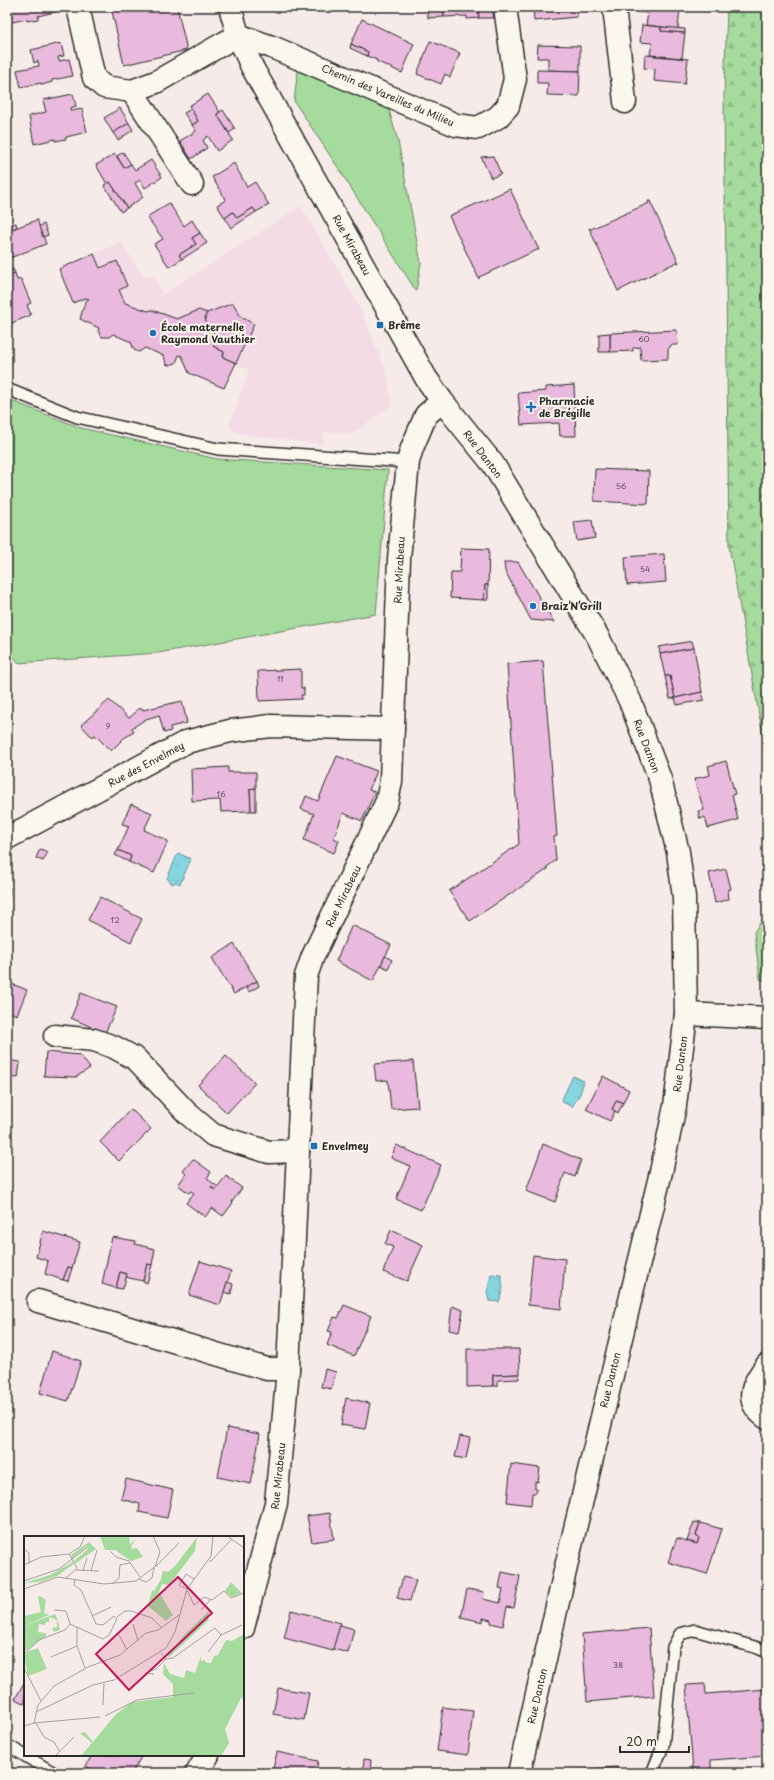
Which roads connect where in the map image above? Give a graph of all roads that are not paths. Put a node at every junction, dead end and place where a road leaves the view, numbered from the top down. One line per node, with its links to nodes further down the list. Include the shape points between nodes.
1 (78, 7): 6 (street, via 94,78 104,87)
2 (230, 7): 5 (street, Rue Mirabeau)
3 (505, 7): 5 (street, Chemin des Vareilles du Milieu, via 515,79 508,106 498,117 478,128 456,125)
4 (614, 7): 7 (street)
5 (238, 35): 6 (street, via 156,82); 10 (street, Rue Mirabeau, via 252,67 426,378)
6 (132, 91): 8 (street)
7 (625, 102)
8 (192, 184)
9 (7, 389): 11 (lane, via 77,417 218,449)
10 (442, 400): 11 (street, Rue Mirabeau, via 426,415); 14 (street, Rue Danton, via 492,464 598,637 630,701 660,779 678,852 684,898)
11 (408, 462): 12 (street, Rue Mirabeau, via 399,559)
12 (393, 729): 13 (street, Rue des Envelmey, via 270,726 230,731 186,742); 17 (street, Rue Mirabeau, via 391,781 387,801 313,956 306,976)
13 (7, 838)
14 (686, 1014): 15 (street); 30 (street, Rue Danton, via 675,1106 662,1172 569,1550)
15 (767, 1018)
16 (55, 1036): 17 (street, via 94,1040 136,1059 187,1113 213,1135 269,1152)
17 (298, 1151): 20 (street, Rue Mirabeau)
18 (38, 1301): 20 (street, via 266,1368)
19 (767, 1365): 21 (street, via 752,1388 752,1402)
20 (288, 1369): 22 (street, Rue Mirabeau, via 276,1503)
21 (767, 1418)
22 (244, 1624)
23 (767, 1652): 31 (lane, via 695,1630 680,1634 673,1647 663,1746)
24 (7, 1745): 25 (lane)
25 (24, 1755)
26 (25, 1756): 28 (lane)
27 (207, 1756): 29 (street)
28 (54, 1773)
29 (197, 1773)
30 (519, 1773)
31 (652, 1773)

